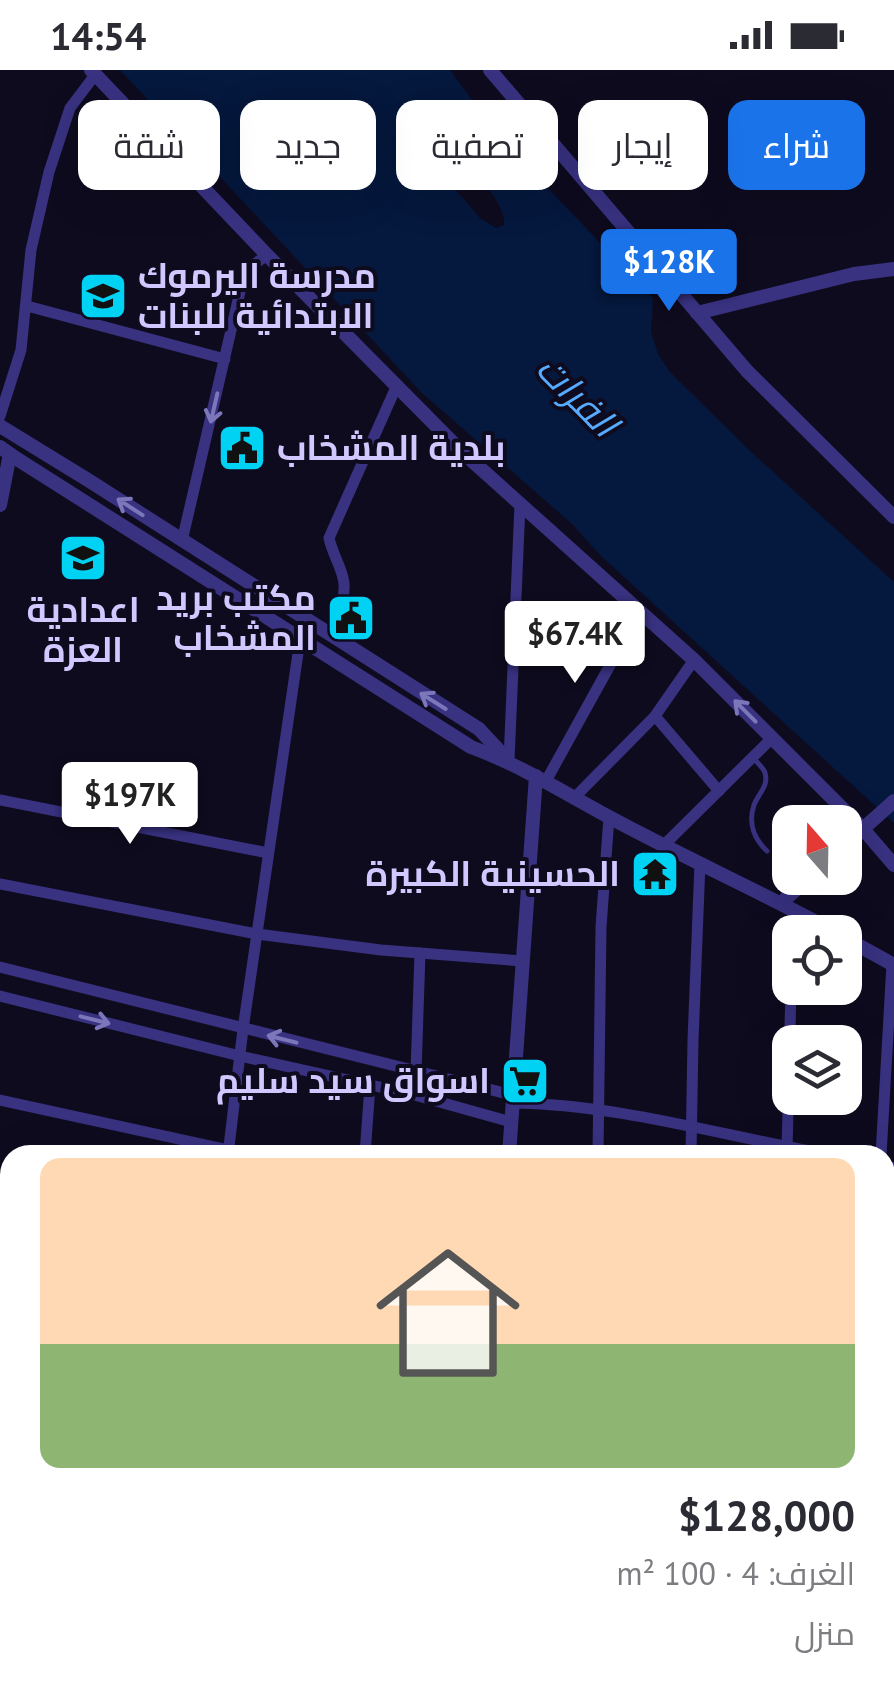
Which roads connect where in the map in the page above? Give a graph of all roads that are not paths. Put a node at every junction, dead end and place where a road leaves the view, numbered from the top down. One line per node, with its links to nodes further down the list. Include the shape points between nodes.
1 (490, 70): 6 (street)
2 (93, 72): 3 (street); 5 (street, via 70,108 50,172 31,250)
3 (268, 255): 7 (street, via 244,276); 8 (street)
4 (894, 268): 6 (street)
5 (27, 306): 7 (street); 9 (street, via 22,350)
6 (697, 313): 14 (street)
7 (225, 359): 15 (street, one-way to 15)
8 (397, 385): 12 (street); 19 (street, via 329,538 344,578)
9 (0, 416)
10 (0, 426): 15 (street, one-way to 10)
11 (5, 450): 13 (street); 18 (street)
12 (520, 504): 16 (street); 24 (street)
13 (0, 505)
14 (894, 518)
15 (182, 541): 17 (street)
16 (640, 612): 20 (street); 25 (street)
17 (303, 619): 18 (street); 19 (street)
18 (299, 636): 24 (street, via 472,747); 34 (street)
19 (329, 636): 24 (street, one-way to 19, via 478,730)
20 (694, 660): 21 (street); 22 (street, one-way to 20)
21 (655, 716): 26 (street); 27 (street)
22 (772, 738): 23 (street); 31 (street)
23 (752, 758): 26 (street); 33 (lane, via 766,778 752,821 756,841)
24 (509, 761): 25 (street)
25 (540, 779): 27 (street); 45 (street)
26 (719, 790): 32 (street)
27 (574, 798): 30 (street)
28 (0, 800): 34 (street)
29 (894, 801): 31 (street)
30 (609, 817): 32 (street); 56 (street)
31 (863, 829): 36 (street)
32 (664, 845): 35 (street)
33 (767, 851)
34 (268, 852): 42 (street)
35 (700, 863): 39 (street); 58 (street)
36 (894, 865)
37 (0, 884): 42 (street)
38 (796, 895): 39 (street)
39 (788, 906): 40 (street); 41 (street)
40 (790, 915)
41 (805, 915)
42 (257, 934): 44 (street); 50 (street)
43 (862, 947): 46 (street)
44 (420, 953): 45 (street); 52 (street)
45 (522, 962): 54 (street)
46 (893, 964): 67 (street)
47 (0, 967): 50 (street)
48 (0, 996): 51 (street, one-way to 51)
49 (791, 1005): 66 (street)
50 (243, 1029): 51 (street); 52 (street, one-way to 50)
51 (240, 1056): 53 (street); 60 (street)
52 (416, 1072): 54 (street)
53 (370, 1085): 57 (street); 61 (street)
54 (512, 1099): 56 (street); 57 (street)
55 (0, 1100): 59 (street)
56 (598, 1111): 58 (street); 63 (street)
57 (511, 1122): 62 (street)
58 (692, 1128): 64 (street); 65 (street)
59 (197, 1145)
60 (229, 1145)
61 (367, 1145)
62 (510, 1145)
63 (598, 1145)
64 (691, 1145)
65 (762, 1145)
66 (787, 1145)
67 (882, 1145)

